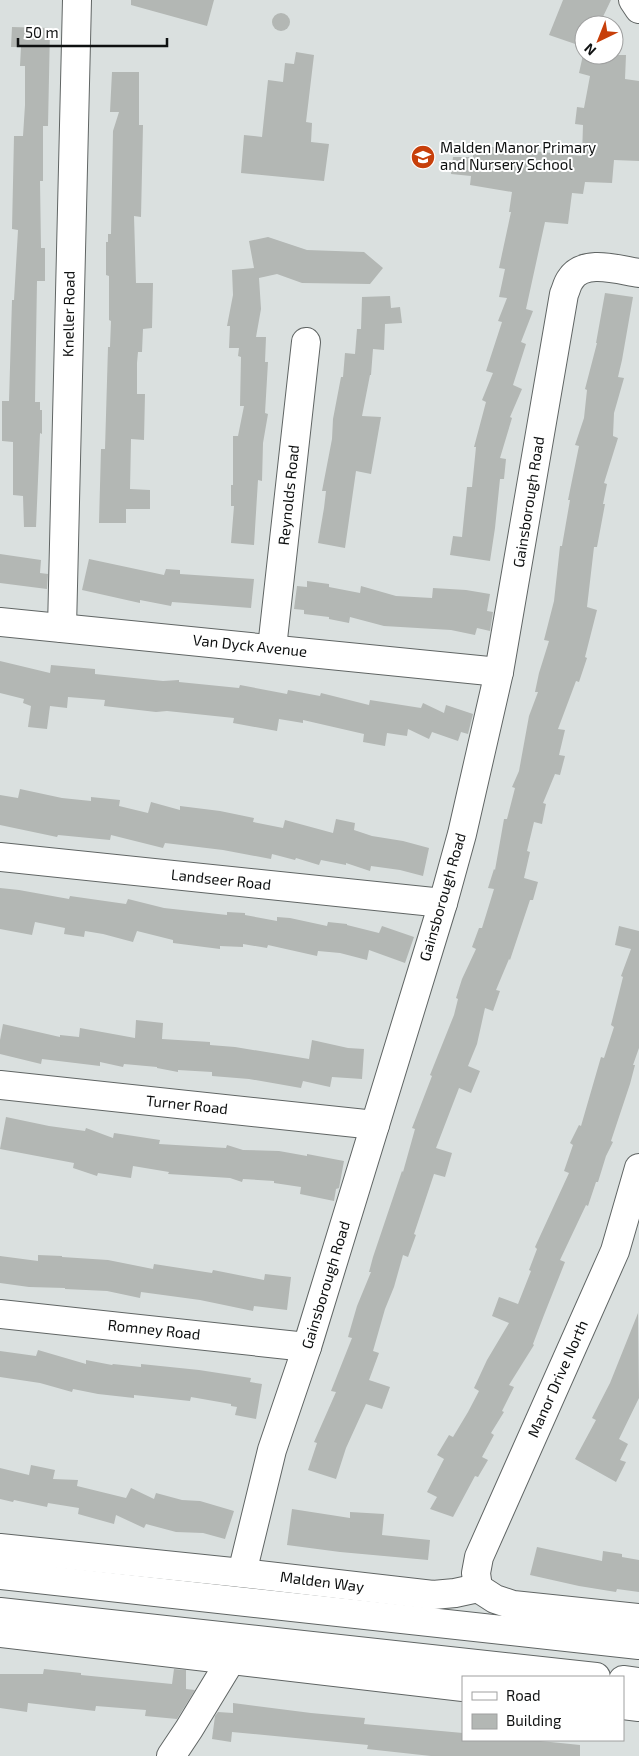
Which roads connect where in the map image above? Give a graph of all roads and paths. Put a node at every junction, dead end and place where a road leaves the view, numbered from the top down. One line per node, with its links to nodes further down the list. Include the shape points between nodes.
1 (77, 0): 7 (main road, Kneller Road)
2 (633, 0): 3 (main road)
3 (639, 9)
4 (639, 273): 9 (main road, Gainsborough Road, via 593,267 580,270 570,279 564,294)
5 (306, 342): 8 (main road, Reynolds Road)
6 (0, 622): 7 (main road, Van Dyck Avenue)
7 (62, 628): 8 (main road, Van Dyck Avenue)
8 (272, 648): 9 (main road, Van Dyck Avenue)
9 (499, 672): 11 (main road, Gainsborough Road)
10 (0, 857): 11 (main road, Landseer Road)
11 (443, 903): 13 (main road, Gainsborough Road)
12 (0, 1085): 13 (main road, Turner Road)
13 (375, 1125): 16 (main road, Gainsborough Road)
14 (639, 1168): 20 (main road, Manor Drive North, via 615,1251 479,1557)
15 (0, 1314): 16 (main road, Romney Road)
16 (307, 1347): 18 (main road, Gainsborough Road, via 272,1450)
17 (0, 1548): 18 (main road, Malden Way)
18 (242, 1573): 20 (main road, Malden Way, via 433,1595)
19 (0, 1575): 24 (main road, Malden Way)
20 (478, 1588): 22 (main road, via 513,1605)
21 (0, 1612): 26 (main road)
22 (639, 1618)
23 (0, 1633): 25 (main road)
24 (639, 1645)
25 (231, 1660): 29 (main road); 32 (main road)
26 (587, 1676)
27 (624, 1680): 28 (main road)
28 (639, 1682)
29 (462, 1687)
30 (624, 1705): 31 (main road)
31 (639, 1707)
32 (171, 1756)

